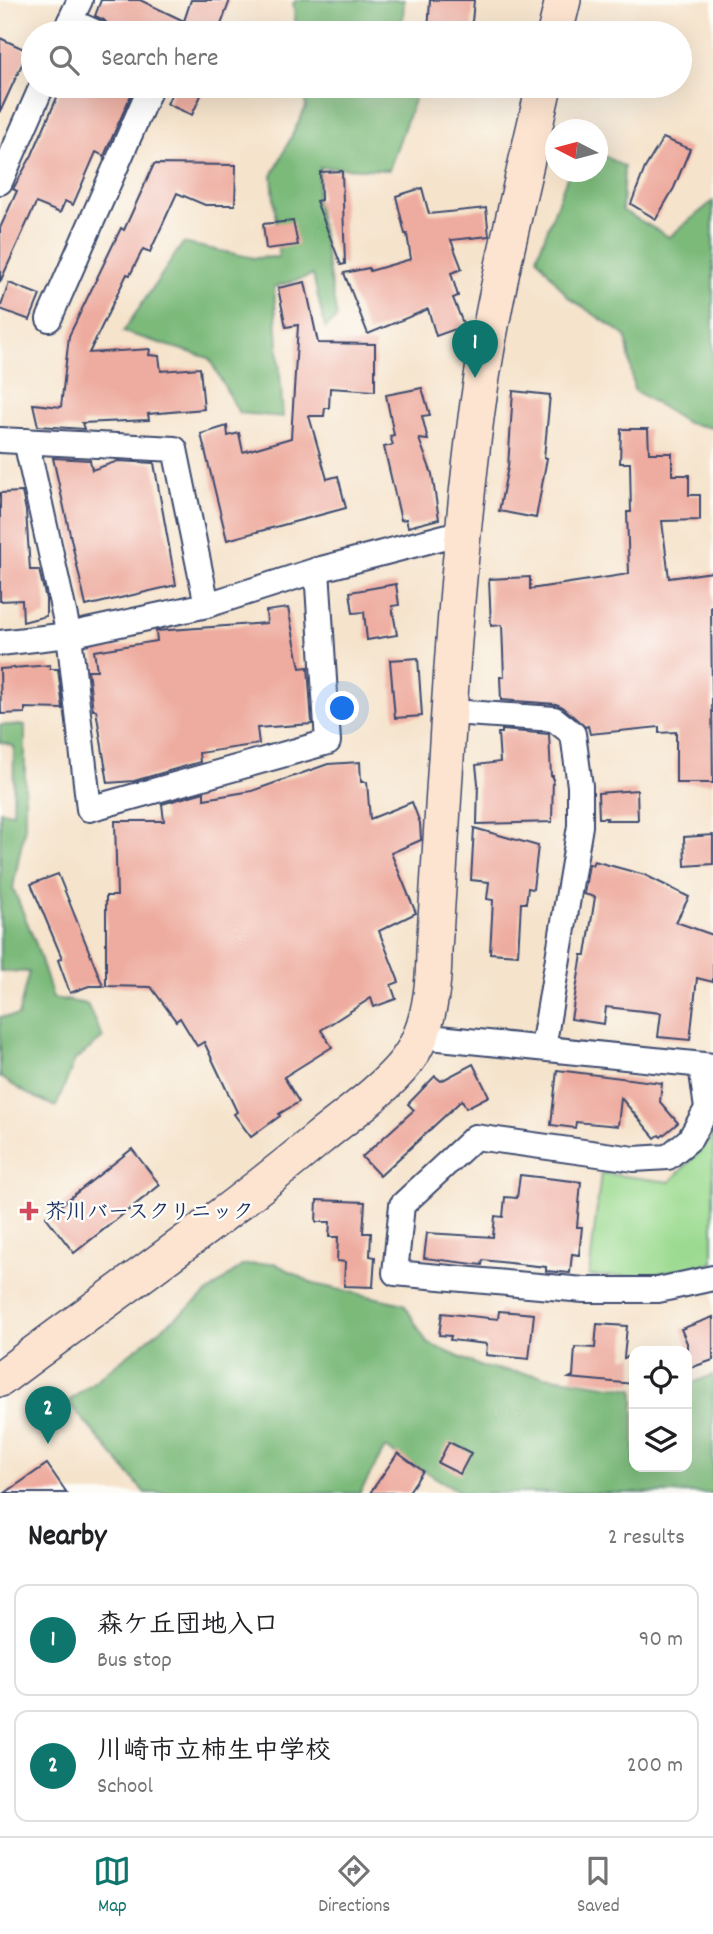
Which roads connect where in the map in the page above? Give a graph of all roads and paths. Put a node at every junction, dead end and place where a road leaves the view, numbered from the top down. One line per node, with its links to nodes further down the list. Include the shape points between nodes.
1 (563, 0): 2 (street)
2 (558, 21)
3 (37, 98): 6 (street)
4 (146, 98): 7 (street)
5 (541, 98): 10 (street, via 494,303)
6 (0, 182)
7 (49, 319)
8 (0, 440): 9 (street)
9 (26, 441): 12 (street, via 175,449); 13 (street)
10 (463, 532): 11 (street); 15 (street)
11 (317, 570): 12 (street); 13 (street, via 328,743 89,809)
12 (208, 605): 13 (street)
13 (69, 635): 14 (street)
14 (0, 643)
15 (451, 712): 16 (street, via 434,984); 17 (street, via 554,719 573,734 580,826)
16 (420, 1036): 17 (street); 20 (street, via 406,1062 380,1087 275,1175)
17 (543, 1048): 18 (street)
18 (707, 1065): 19 (street, via 707,1109 690,1139 668,1157 634,1159 475,1137 402,1205 395,1273 584,1290 658,1290)
19 (713, 1278)
20 (0, 1379)

